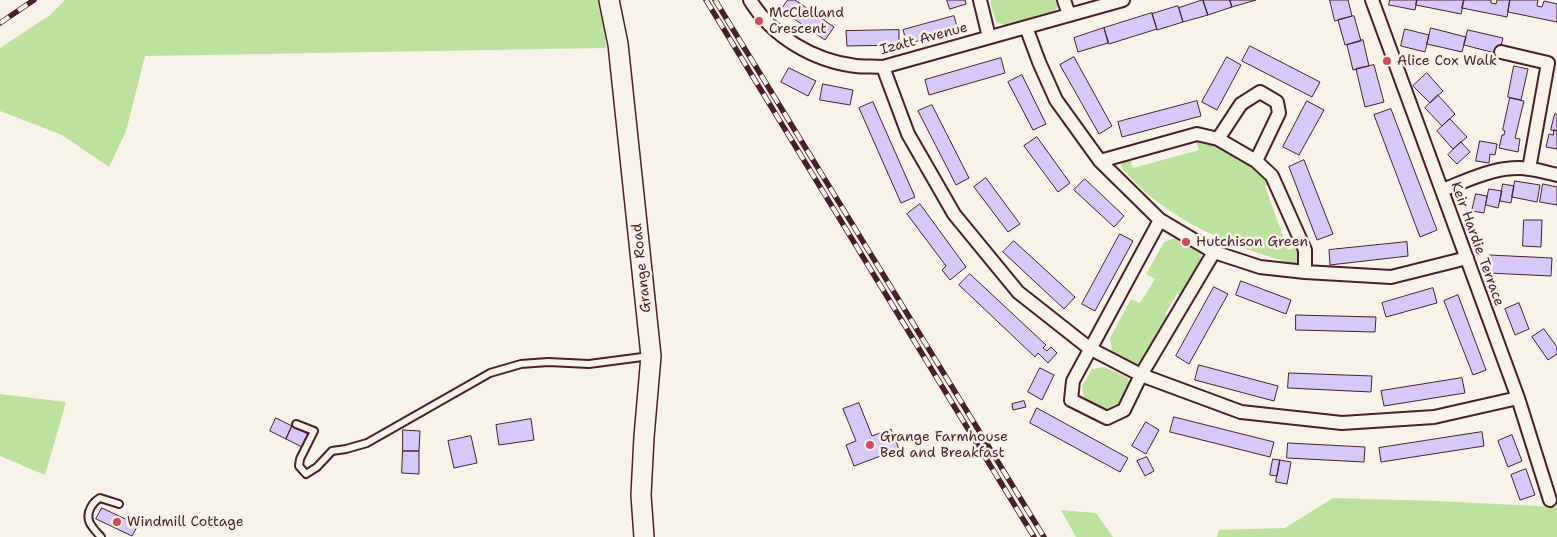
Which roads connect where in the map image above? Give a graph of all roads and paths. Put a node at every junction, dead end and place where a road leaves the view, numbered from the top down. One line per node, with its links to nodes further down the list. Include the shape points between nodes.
1 (609, 0): 23 (street, Grange Road, via 619,53)
2 (750, 0): 11 (street, Izatt Avenue, via 758,14 799,48 854,66)
3 (980, 0): 9 (street)
4 (1064, 0): 7 (street)
5 (1123, 0): 7 (street, Izatt Avenue)
6 (1372, 0): 17 (street, Keir Hardie Terrace)
7 (1069, 15): 8 (street, Izatt Avenue)
8 (1026, 27): 9 (street, Izatt Avenue); 13 (street, via 1056,100)
9 (989, 37): 11 (street, Izatt Avenue)
10 (1502, 52): 15 (street, via 1548,63)
11 (883, 67): 22 (street, via 908,134 954,214 1018,292)
12 (1218, 139): 13 (street, via 1197,134); 14 (street); 14 (street, via 1241,104 1260,92 1277,102 1279,113)
13 (1100, 161): 18 (street)
14 (1256, 161): 21 (street, via 1272,176 1302,242)
15 (1529, 169): 16 (street); 17 (street, via 1486,174)
16 (1557, 175)
17 (1442, 190): 20 (street, Keir Hardie Terrace)
18 (1160, 220): 19 (street); 22 (street)
19 (1214, 252): 21 (street, via 1260,267); 24 (street)
20 (1467, 258): 21 (street, via 1390,277); 25 (street, Keir Hardie Terrace)
21 (1305, 272)
22 (1089, 348): 24 (street); 24 (street, via 1072,381 1071,400 1107,418 1124,410)
23 (651, 356): 26 (lane, via 589,364 521,364 490,373 367,443 332,451 306,474 299,466 300,459 314,431); 30 (street, Grange Road, via 641,495)
24 (1142, 375): 25 (street, via 1241,412 1342,423 1434,417)
25 (1518, 398): 27 (street, Keir Hardie Terrace)
26 (296, 424)
27 (1550, 500)
28 (120, 504): 29 (lane, via 100,498 93,504 88,520)
29 (101, 537)
30 (644, 537)

